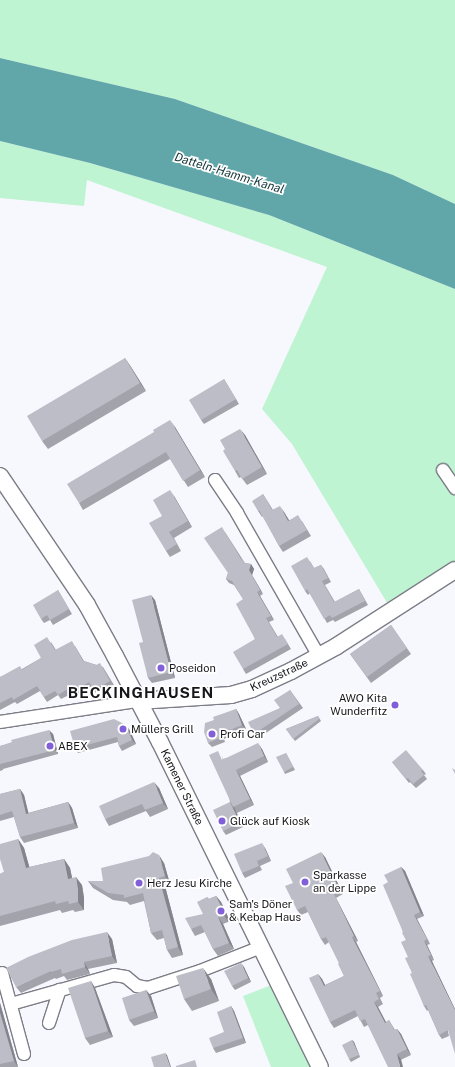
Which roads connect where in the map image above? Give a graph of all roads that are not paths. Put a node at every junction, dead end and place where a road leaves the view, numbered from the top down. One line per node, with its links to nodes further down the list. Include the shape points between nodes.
1 (443, 470): 4 (street)
2 (0, 476): 7 (main road, Kamener Straße, via 87,605)
3 (215, 480): 6 (street, Kreuzstraße, via 237,513)
4 (455, 488)
5 (455, 570): 6 (main road, Kreuzstraße)
6 (319, 656): 7 (main road, Kreuzstraße, via 252,689 231,695)
7 (138, 700): 8 (street, Kreuzstraße); 9 (main road, Kamener Straße)
8 (0, 722)
9 (261, 947): 11 (street, via 148,988 137,986 126,978 114,976); 15 (main road, Kamener Straße)
10 (2, 973): 12 (street)
11 (60, 990): 12 (street); 13 (street)
12 (11, 1004): 14 (street)
13 (49, 1023)
14 (24, 1054)
15 (320, 1067)

